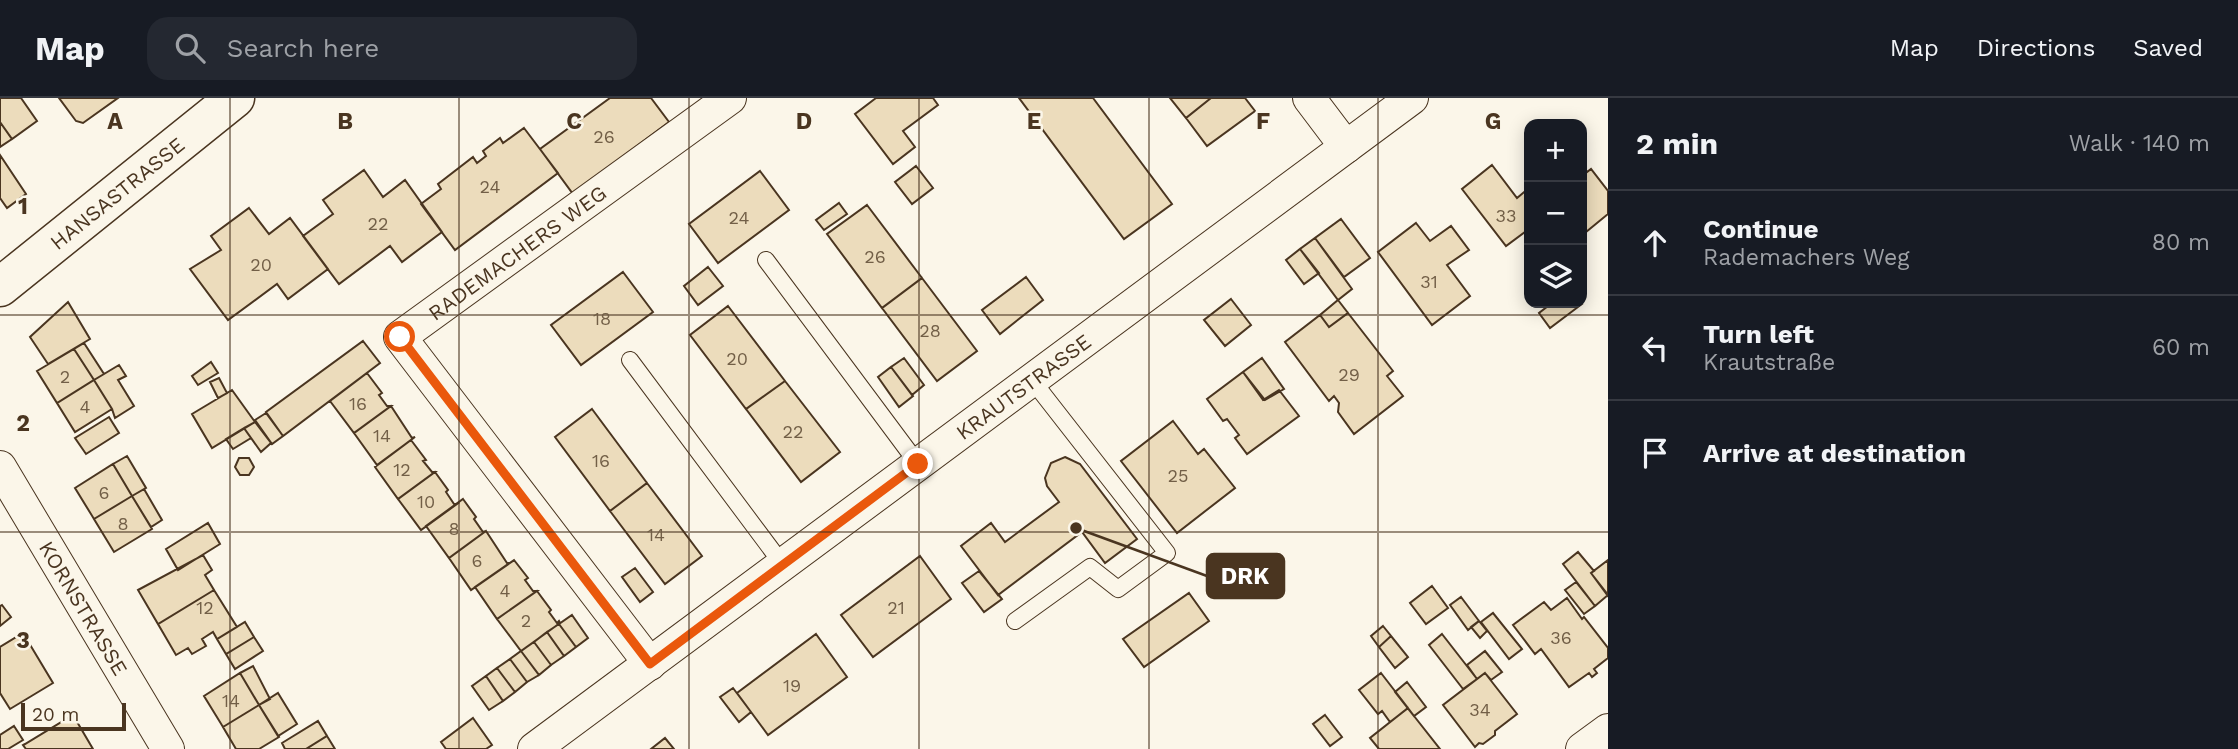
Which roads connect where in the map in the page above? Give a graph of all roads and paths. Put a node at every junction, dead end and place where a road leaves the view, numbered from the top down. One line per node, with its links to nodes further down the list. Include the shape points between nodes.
1 (730, 98): 14 (street, RADEMACHERS WEG, via 400,337)
2 (1309, 98): 5 (street)
3 (1412, 98): 5 (street, KRAUTSTRASSE)
4 (226, 101): 7 (main road, HANSASTRASSE)
5 (1346, 147): 9 (street, KRAUTSTRASSE)
6 (765, 260): 10 (lane)
7 (0, 287)
8 (630, 360): 12 (lane)
9 (1032, 380): 10 (street, KRAUTSTRASSE); 13 (lane, via 1167,553 1118,589 1090,566)
10 (918, 464): 12 (street, KRAUTSTRASSE)
11 (0, 467): 16 (street, KORNSTRASSE)
12 (783, 565): 14 (street, KRAUTSTRASSE)
13 (1015, 621)
14 (650, 664): 17 (street, KRAUTSTRASSE)
15 (1608, 730): 18 (street)
16 (168, 749)
17 (534, 749)
18 (1582, 749)

